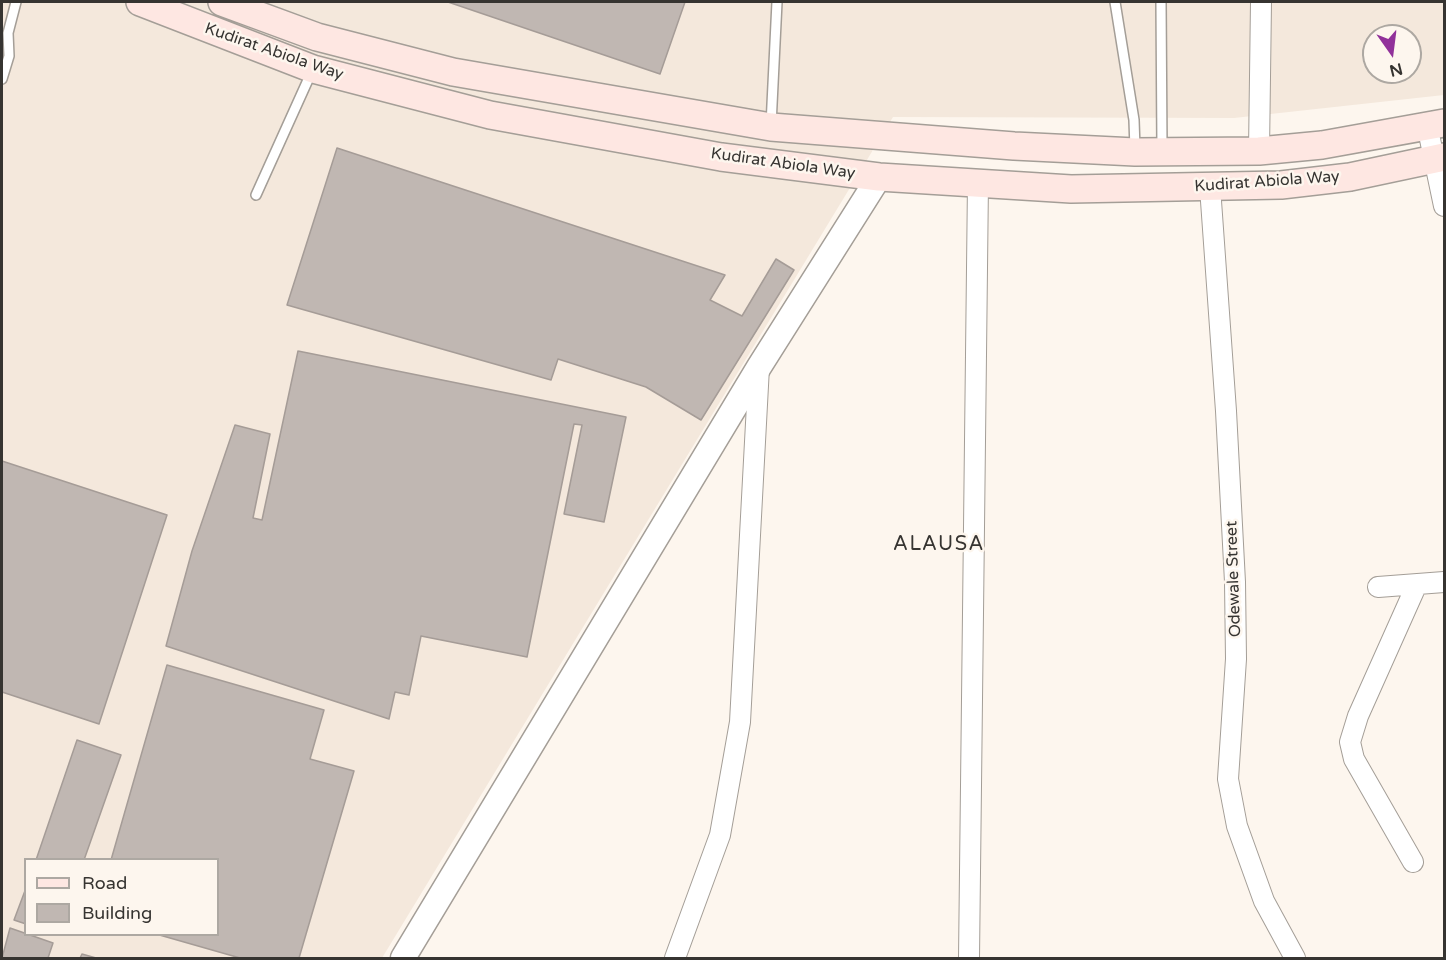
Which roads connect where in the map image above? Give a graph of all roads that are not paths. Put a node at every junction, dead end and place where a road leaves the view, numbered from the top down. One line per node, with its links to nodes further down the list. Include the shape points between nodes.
1 (16, 2): 9 (lane)
2 (140, 2): 8 (main road, Kudirat Abiola Way)
3 (222, 2): 11 (main road, Kudirat Abiola Way, via 317,37 453,72)
4 (777, 2): 11 (lane)
5 (1115, 2): 14 (lane, via 1134,120)
6 (1161, 2): 12 (lane)
7 (1261, 2): 13 (street)
8 (313, 69): 16 (main road, Kudirat Abiola Way, via 502,117 721,157); 19 (lane)
9 (2, 79)
10 (1436, 124): 13 (main road, Kudirat Abiola Way, via 1322,145); 15 (street)
11 (771, 128): 14 (main road, Kudirat Abiola Way)
12 (1162, 151): 13 (main road, Kudirat Abiola Way); 14 (main road, Kudirat Abiola Way)
13 (1259, 151)
14 (1135, 152)
15 (1439, 158): 18 (main road, Kudirat Abiola Way, via 1350,177 1281,185); 20 (street)
16 (879, 177): 17 (main road, Kudirat Abiola Way); 21 (street)
17 (978, 182): 18 (main road, Kudirat Abiola Way, via 1071,189); 28 (street)
18 (1210, 187): 29 (street, Odewale Street, via 1235,582 1236,659 1228,779 1237,826 1264,901)
19 (256, 195)
20 (1444, 206)
21 (759, 367): 26 (street); 27 (street, via 740,722 720,835)
22 (1444, 582): 23 (street)
23 (1417, 584): 24 (street); 25 (street, via 1350,742 1354,759)
24 (1378, 587)
25 (1413, 862)
26 (403, 958)
27 (675, 958)
28 (969, 958)
29 (1295, 958)

